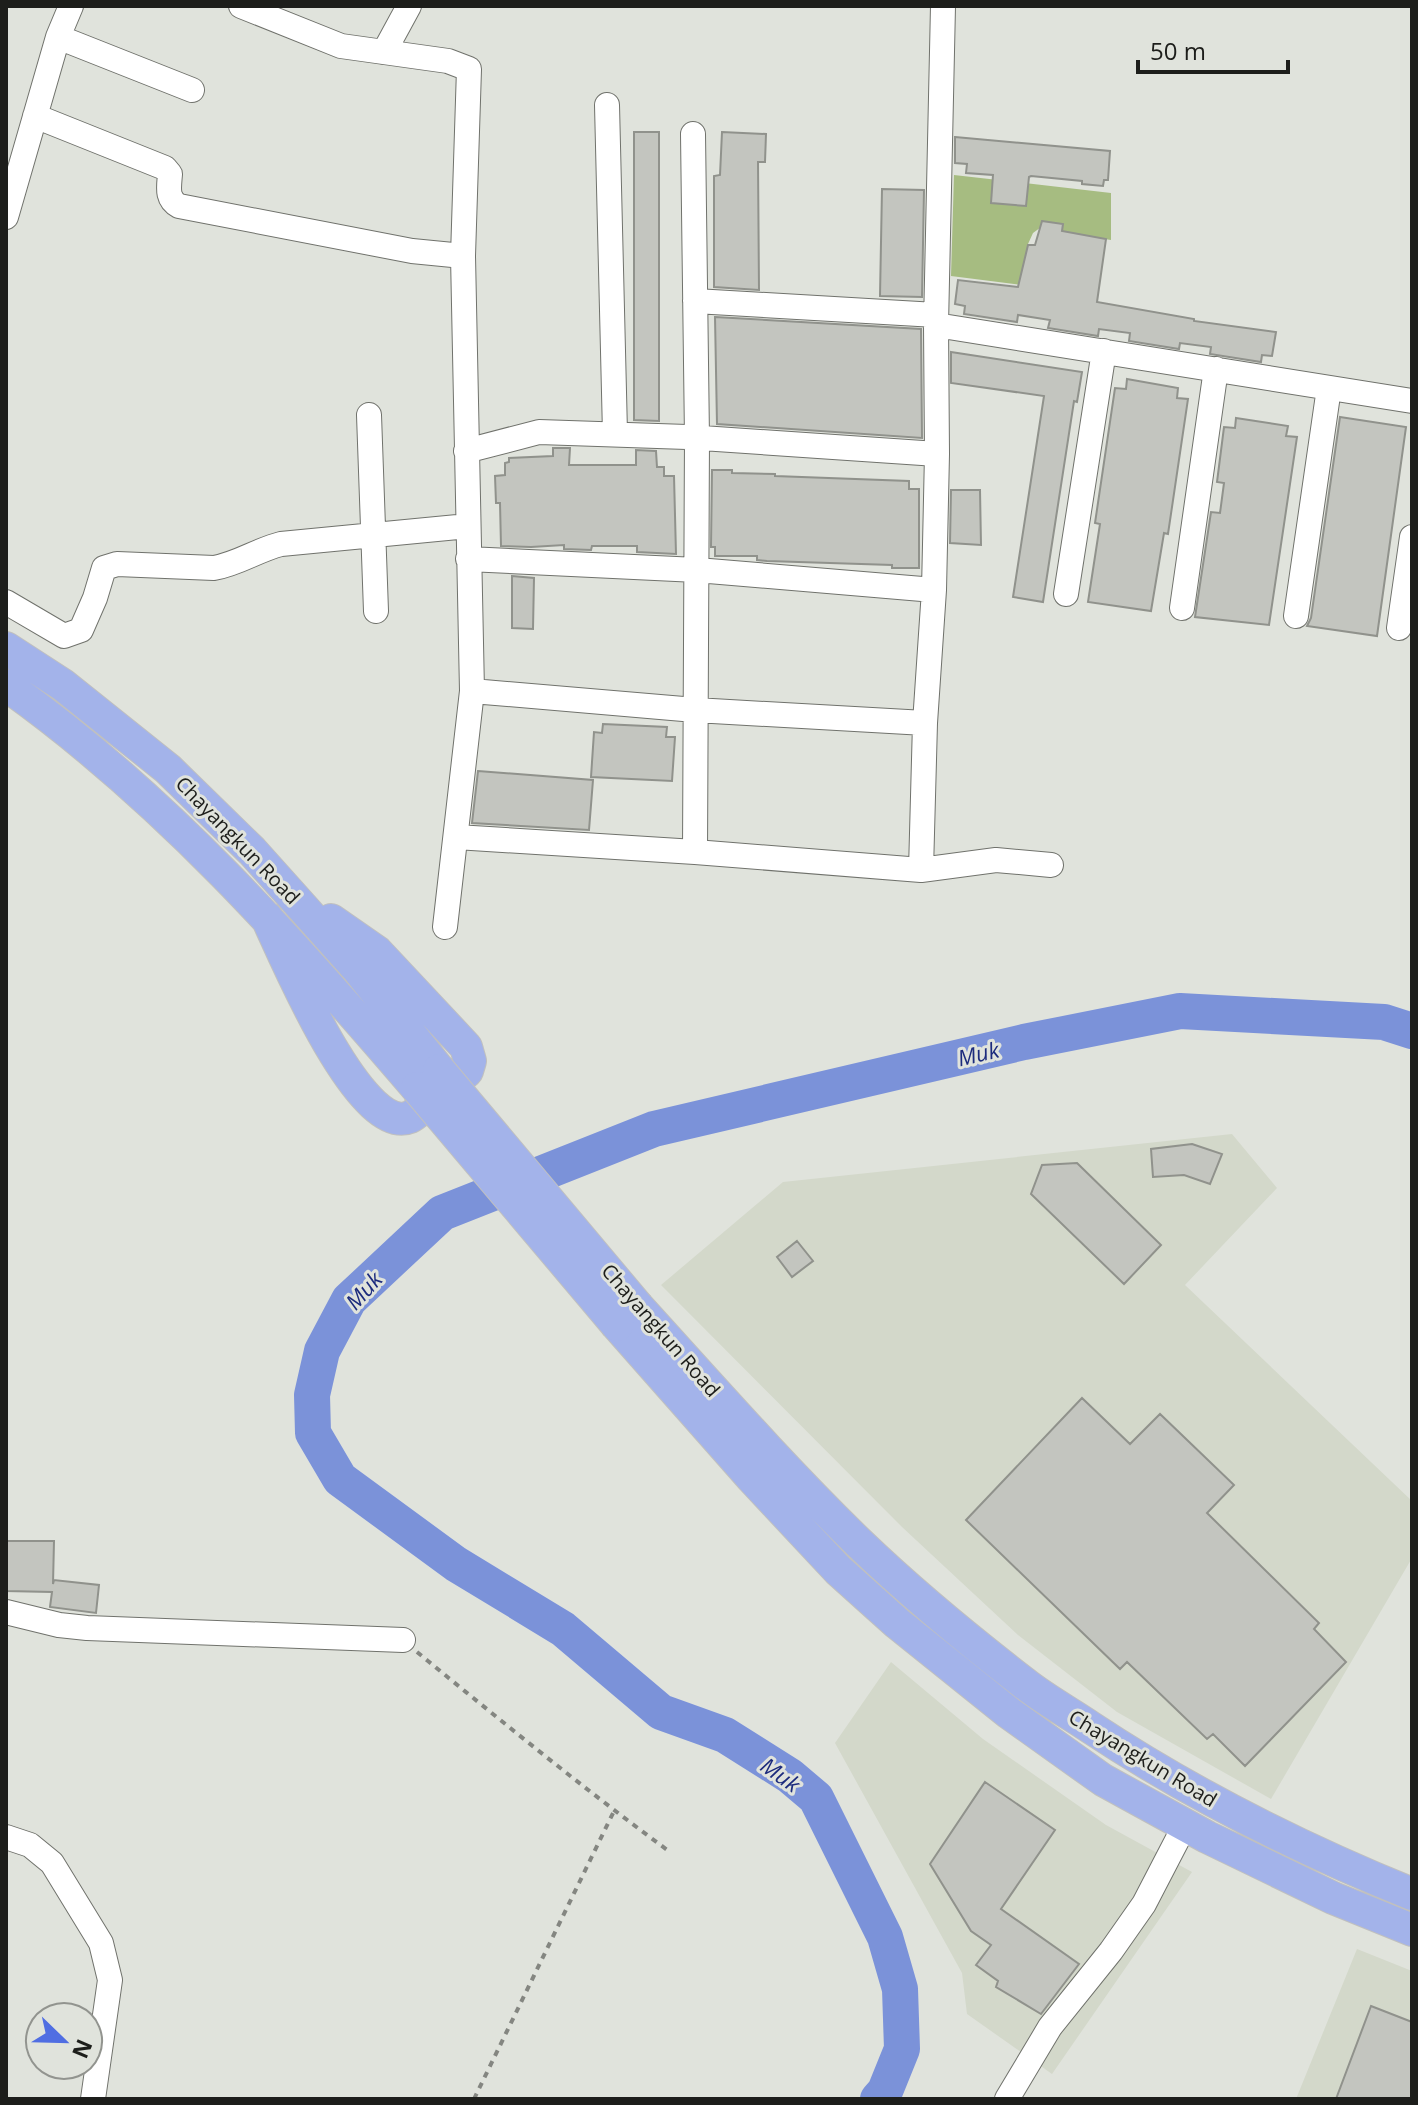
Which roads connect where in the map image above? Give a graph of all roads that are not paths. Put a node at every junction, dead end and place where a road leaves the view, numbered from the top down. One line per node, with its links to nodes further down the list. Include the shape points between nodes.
1 (71, 6): 5 (street)
2 (409, 6): 6 (street)
3 (943, 6): 14 (street)
4 (255, 9): 6 (street, via 341,46)
5 (58, 37): 7 (street); 9 (street)
6 (384, 52): 12 (street, via 469,69)
7 (192, 90)
8 (607, 105): 20 (street)
9 (35, 116): 11 (street); 12 (street, via 165,168 170,174 169,196 179,206)
10 (693, 134): 13 (street)
11 (6, 217)
12 (463, 256): 22 (street)
13 (695, 301): 14 (street); 21 (street)
14 (936, 320): 15 (street); 23 (street)
15 (1104, 351): 16 (street); 30 (street)
16 (1216, 369): 17 (street); 32 (street)
17 (1329, 388): 18 (street); 34 (street)
18 (1412, 401)
19 (369, 415): 25 (street)
20 (615, 433): 21 (street); 22 (street, via 539,432)
21 (697, 438): 23 (street); 28 (street)
22 (466, 451): 24 (street)
23 (937, 454): 29 (street)
24 (468, 526): 25 (street); 27 (street)
25 (373, 536): 31 (street, via 281,544 214,568 104,568 81,630 64,636); 33 (street)
26 (1412, 537): 35 (street)
27 (468, 559): 28 (street); 38 (street)
28 (697, 570): 29 (street); 39 (street)
29 (934, 590): 40 (street)
30 (1066, 594)
31 (6, 602)
32 (1182, 608)
33 (376, 611)
34 (1296, 616)
35 (1399, 628)
36 (6, 648): 45 (main road, Chayangkun Road, via 63,685 168,769)
37 (6, 685): 46 (main road, Chayangkun Road, via 144,796)
38 (472, 691): 39 (street); 41 (street)
39 (695, 710): 40 (street); 42 (street)
40 (925, 723): 44 (street)
41 (456, 837): 42 (street); 47 (street)
42 (695, 852): 44 (street)
43 (1051, 865): 44 (street, via 996,860)
44 (921, 870)
45 (292, 894): 46 (main road, via 377,952 466,1047 467,1071 409,1117 394,1118 377,1110 313,1017); 48 (main road, Chayangkun Road, via 357,968)
46 (267, 918): 48 (main road, Chayangkun Road)
47 (445, 927)
48 (428, 1079): 49 (main road, Chayangkun Road, bridge)
49 (628, 1316): 52 (main road, Chayangkun Road, via 774,1501 838,1570 1020,1722 1103,1780); 54 (main road, Chayangkun Road, via 858,1542 1026,1685 1220,1806)
50 (6, 1612): 51 (street, via 87,1628)
51 (403, 1640)
52 (1185, 1825): 55 (main road, Chayangkun Road, via 1333,1898); 57 (street, via 1144,1904 1050,2027)
53 (6, 1837): 56 (street, via 30,1845 52,1863 101,1943 110,1980)
54 (1412, 1894)
55 (1412, 1930)
56 (93, 2099)
57 (1007, 2099)

